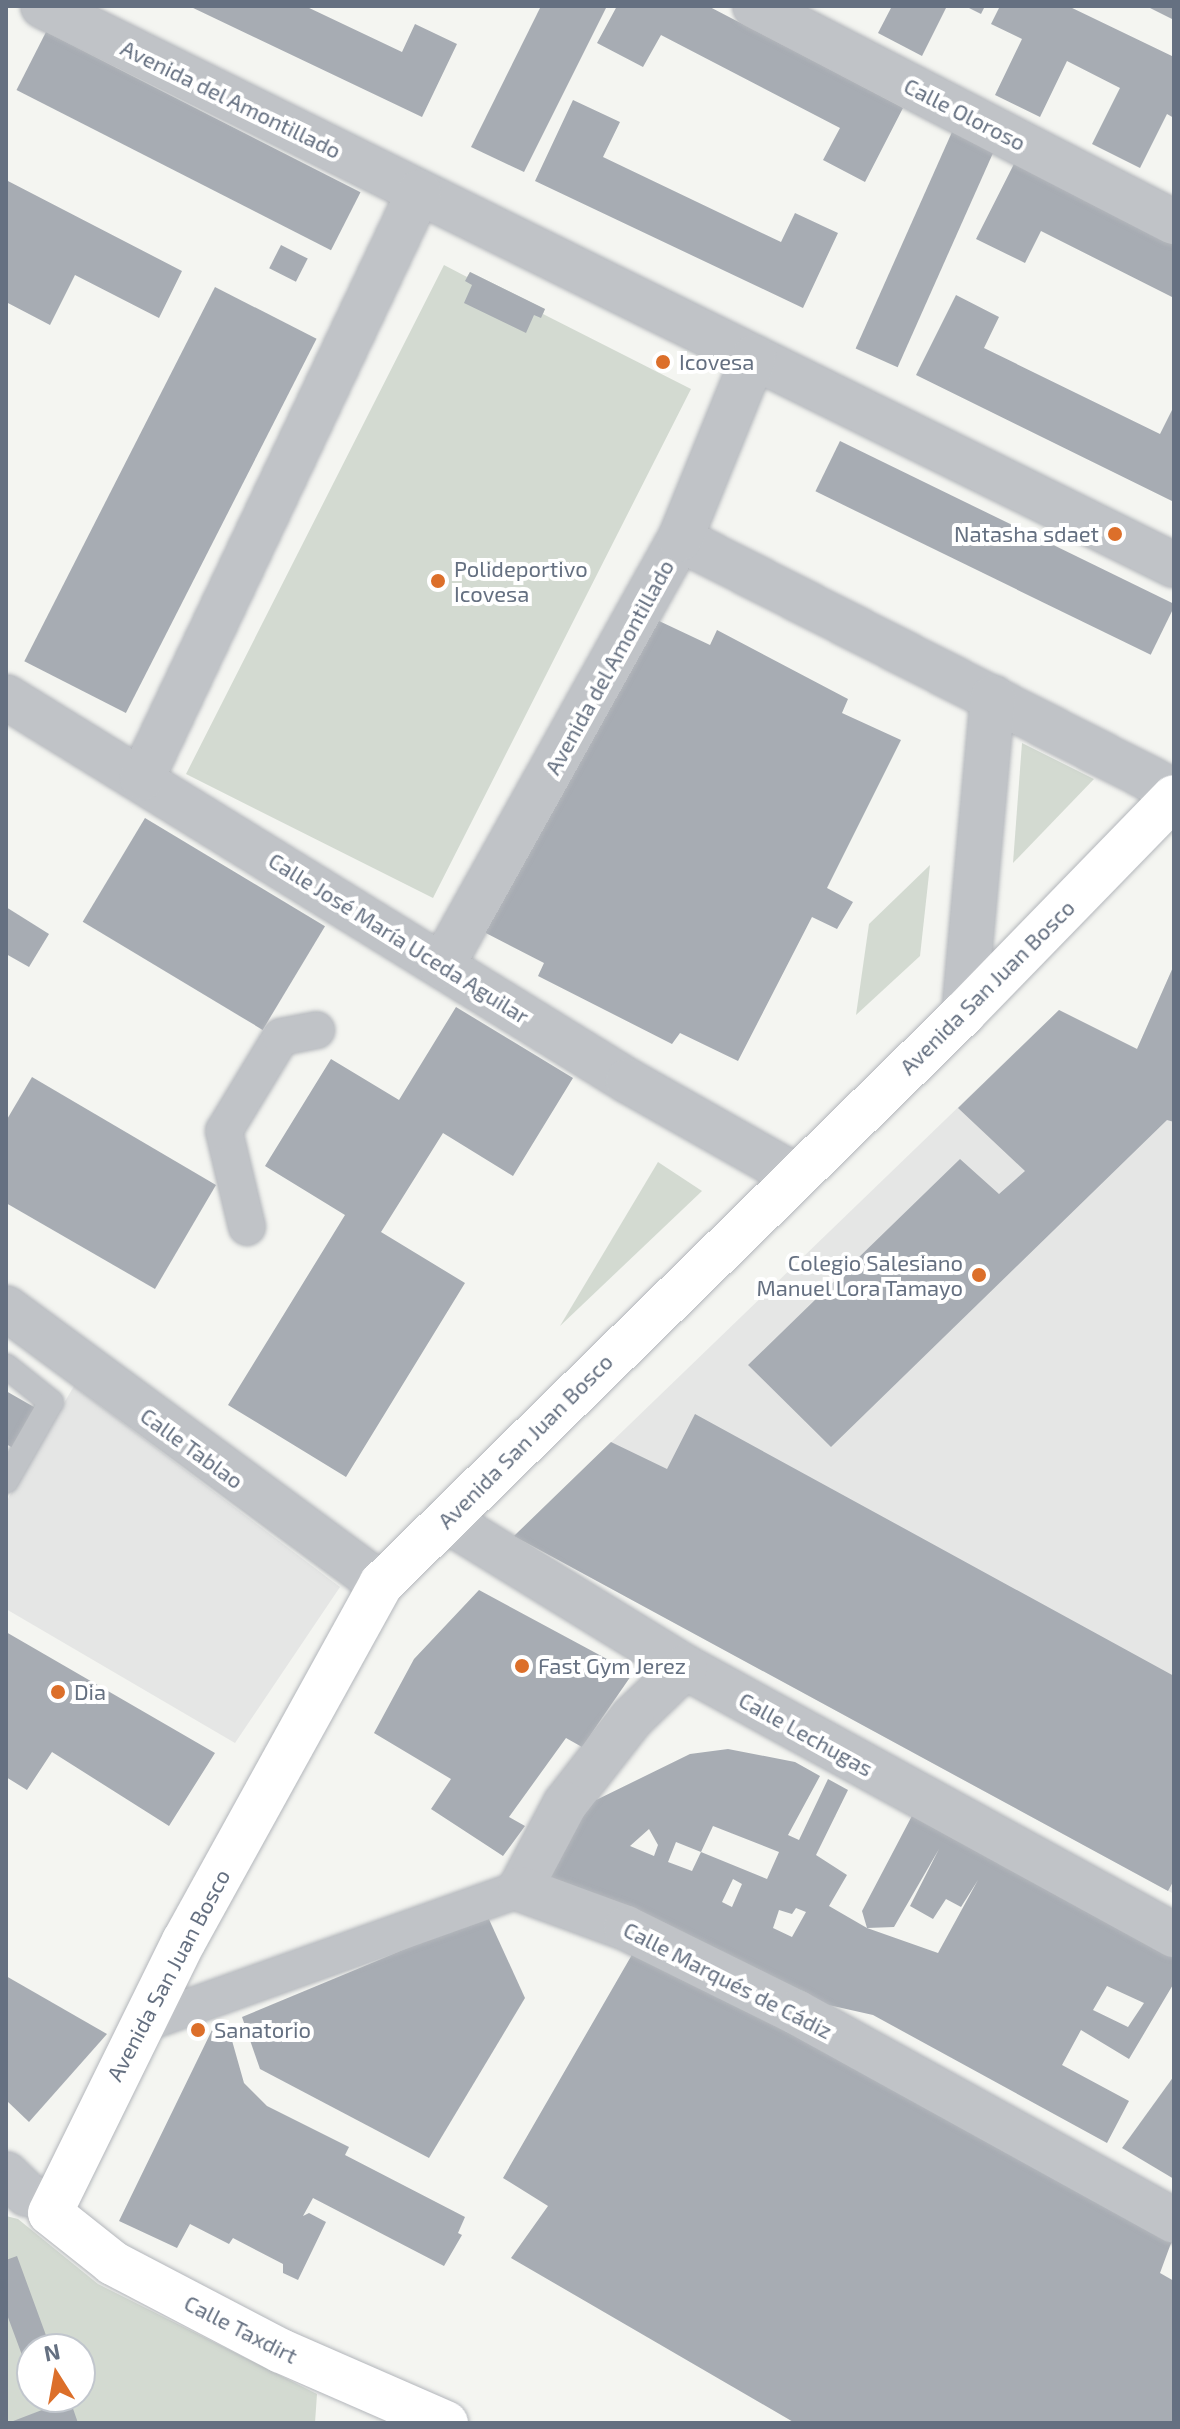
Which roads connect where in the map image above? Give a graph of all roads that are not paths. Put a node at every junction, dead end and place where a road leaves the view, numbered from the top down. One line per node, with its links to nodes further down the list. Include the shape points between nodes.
1 (43, 6): 3 (street, Avenida del Amontillado)
2 (755, 6): 4 (street, Calle Oloroso)
3 (419, 192): 5 (street, Avenida del Amontillado); 10 (street)
4 (1174, 222)
5 (754, 357): 6 (street, Avenida del Amontillado); 7 (street, Avenida del Amontillado)
6 (680, 539): 9 (street, Avenida San Juan Bosco); 12 (street, Avenida del Amontillado)
7 (1174, 565)
8 (6, 697): 10 (street, Calle José María Uceda Aguilar)
9 (993, 697): 11 (street, Avenida San Juan Bosco); 13 (street)
10 (142, 778): 12 (street, Calle José María Uceda Aguilar)
11 (1174, 794): 13 (main road, Avenida San Juan Bosco)
12 (442, 966): 15 (street, Calle José María Uceda Aguilar)
13 (964, 1013): 15 (main road, Avenida San Juan Bosco)
14 (316, 1030): 16 (street, via 281,1037 224,1131)
15 (794, 1175): 20 (main road, Avenida San Juan Bosco)
16 (247, 1227)
17 (6, 1308): 21 (street, Calle Tablao)
18 (6, 1366): 19 (lane, via 51,1402)
19 (6, 1481)
20 (446, 1520): 21 (main road, Avenida San Juan Bosco); 22 (street, Calle Lechugas)
21 (381, 1584): 25 (main road, Avenida San Juan Bosco)
22 (685, 1667): 23 (street, via 632,1718 565,1804); 24 (street, Calle Lechugas)
23 (520, 1889): 25 (street); 27 (street, Calle Marqués de Cádiz, via 626,1928 796,2012)
24 (1174, 1935)
25 (140, 2025): 26 (main road, Avenida San Juan Bosco)
26 (22, 2192): 28 (main road, Calle Taxdirt, via 113,2263 281,2351)
27 (1174, 2221)
28 (446, 2423)

